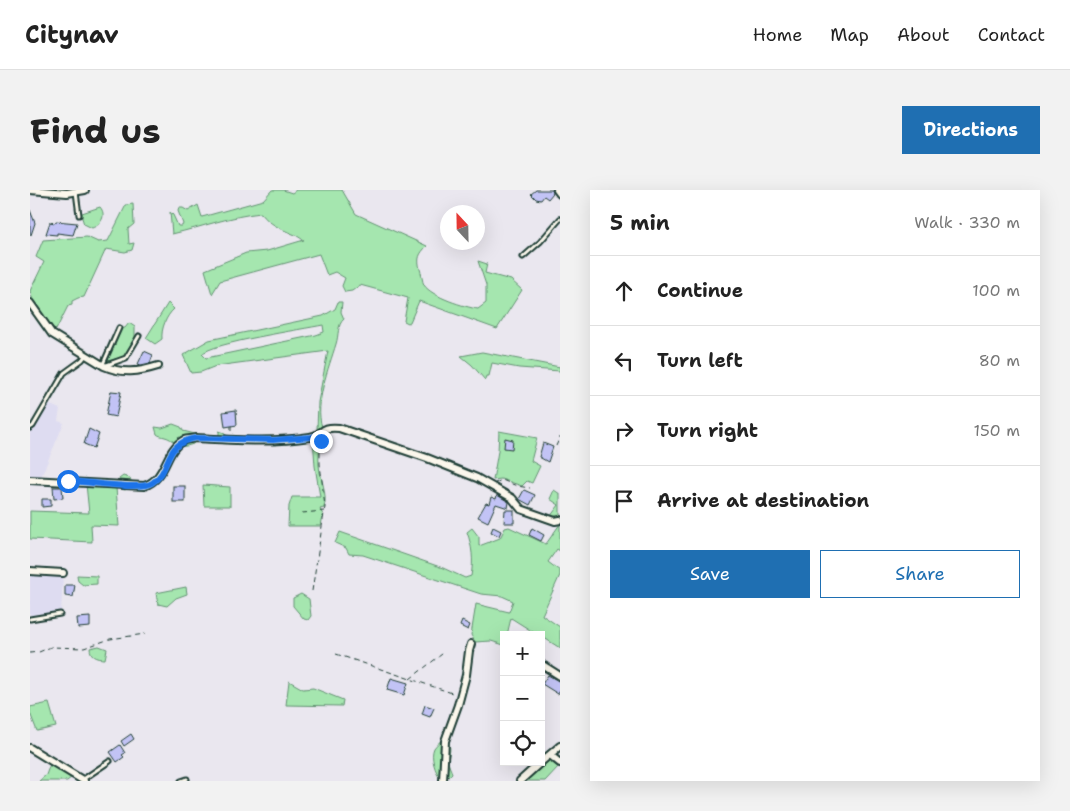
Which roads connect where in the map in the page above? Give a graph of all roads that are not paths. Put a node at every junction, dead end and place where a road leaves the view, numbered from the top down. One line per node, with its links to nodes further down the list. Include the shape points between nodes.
1 (30, 190): 4 (street)
2 (85, 190): 4 (street)
3 (556, 190): 5 (street)
4 (76, 192): 6 (lane)
5 (560, 194)
6 (79, 215)
7 (560, 219): 8 (lane)
8 (523, 257)
9 (30, 303): 12 (street, via 52,334)
10 (119, 328): 13 (lane)
11 (139, 336): 13 (lane, via 126,358)
12 (86, 355): 13 (street); 15 (lane, via 64,372)
13 (103, 366): 14 (street, via 125,372)
14 (158, 366)
15 (30, 428)
16 (30, 480): 17 (street, via 144,486 157,479 176,446 184,440 312,437 330,427 427,458 477,478 512,498 521,508 555,522)
17 (560, 520)
18 (30, 571): 19 (street)
19 (63, 573)
20 (60, 614): 21 (lane)
21 (30, 619)
22 (471, 644): 35 (street, via 466,675 445,742)
23 (545, 667): 24 (street)
24 (560, 676)
25 (560, 746): 27 (street)
26 (30, 748): 33 (street)
27 (550, 755): 28 (street); 30 (street)
28 (545, 759)
29 (110, 761): 33 (lane)
30 (560, 763)
31 (537, 766): 36 (street)
32 (187, 779): 34 (lane)
33 (83, 780)
34 (181, 781)
35 (443, 781)
36 (520, 781)

